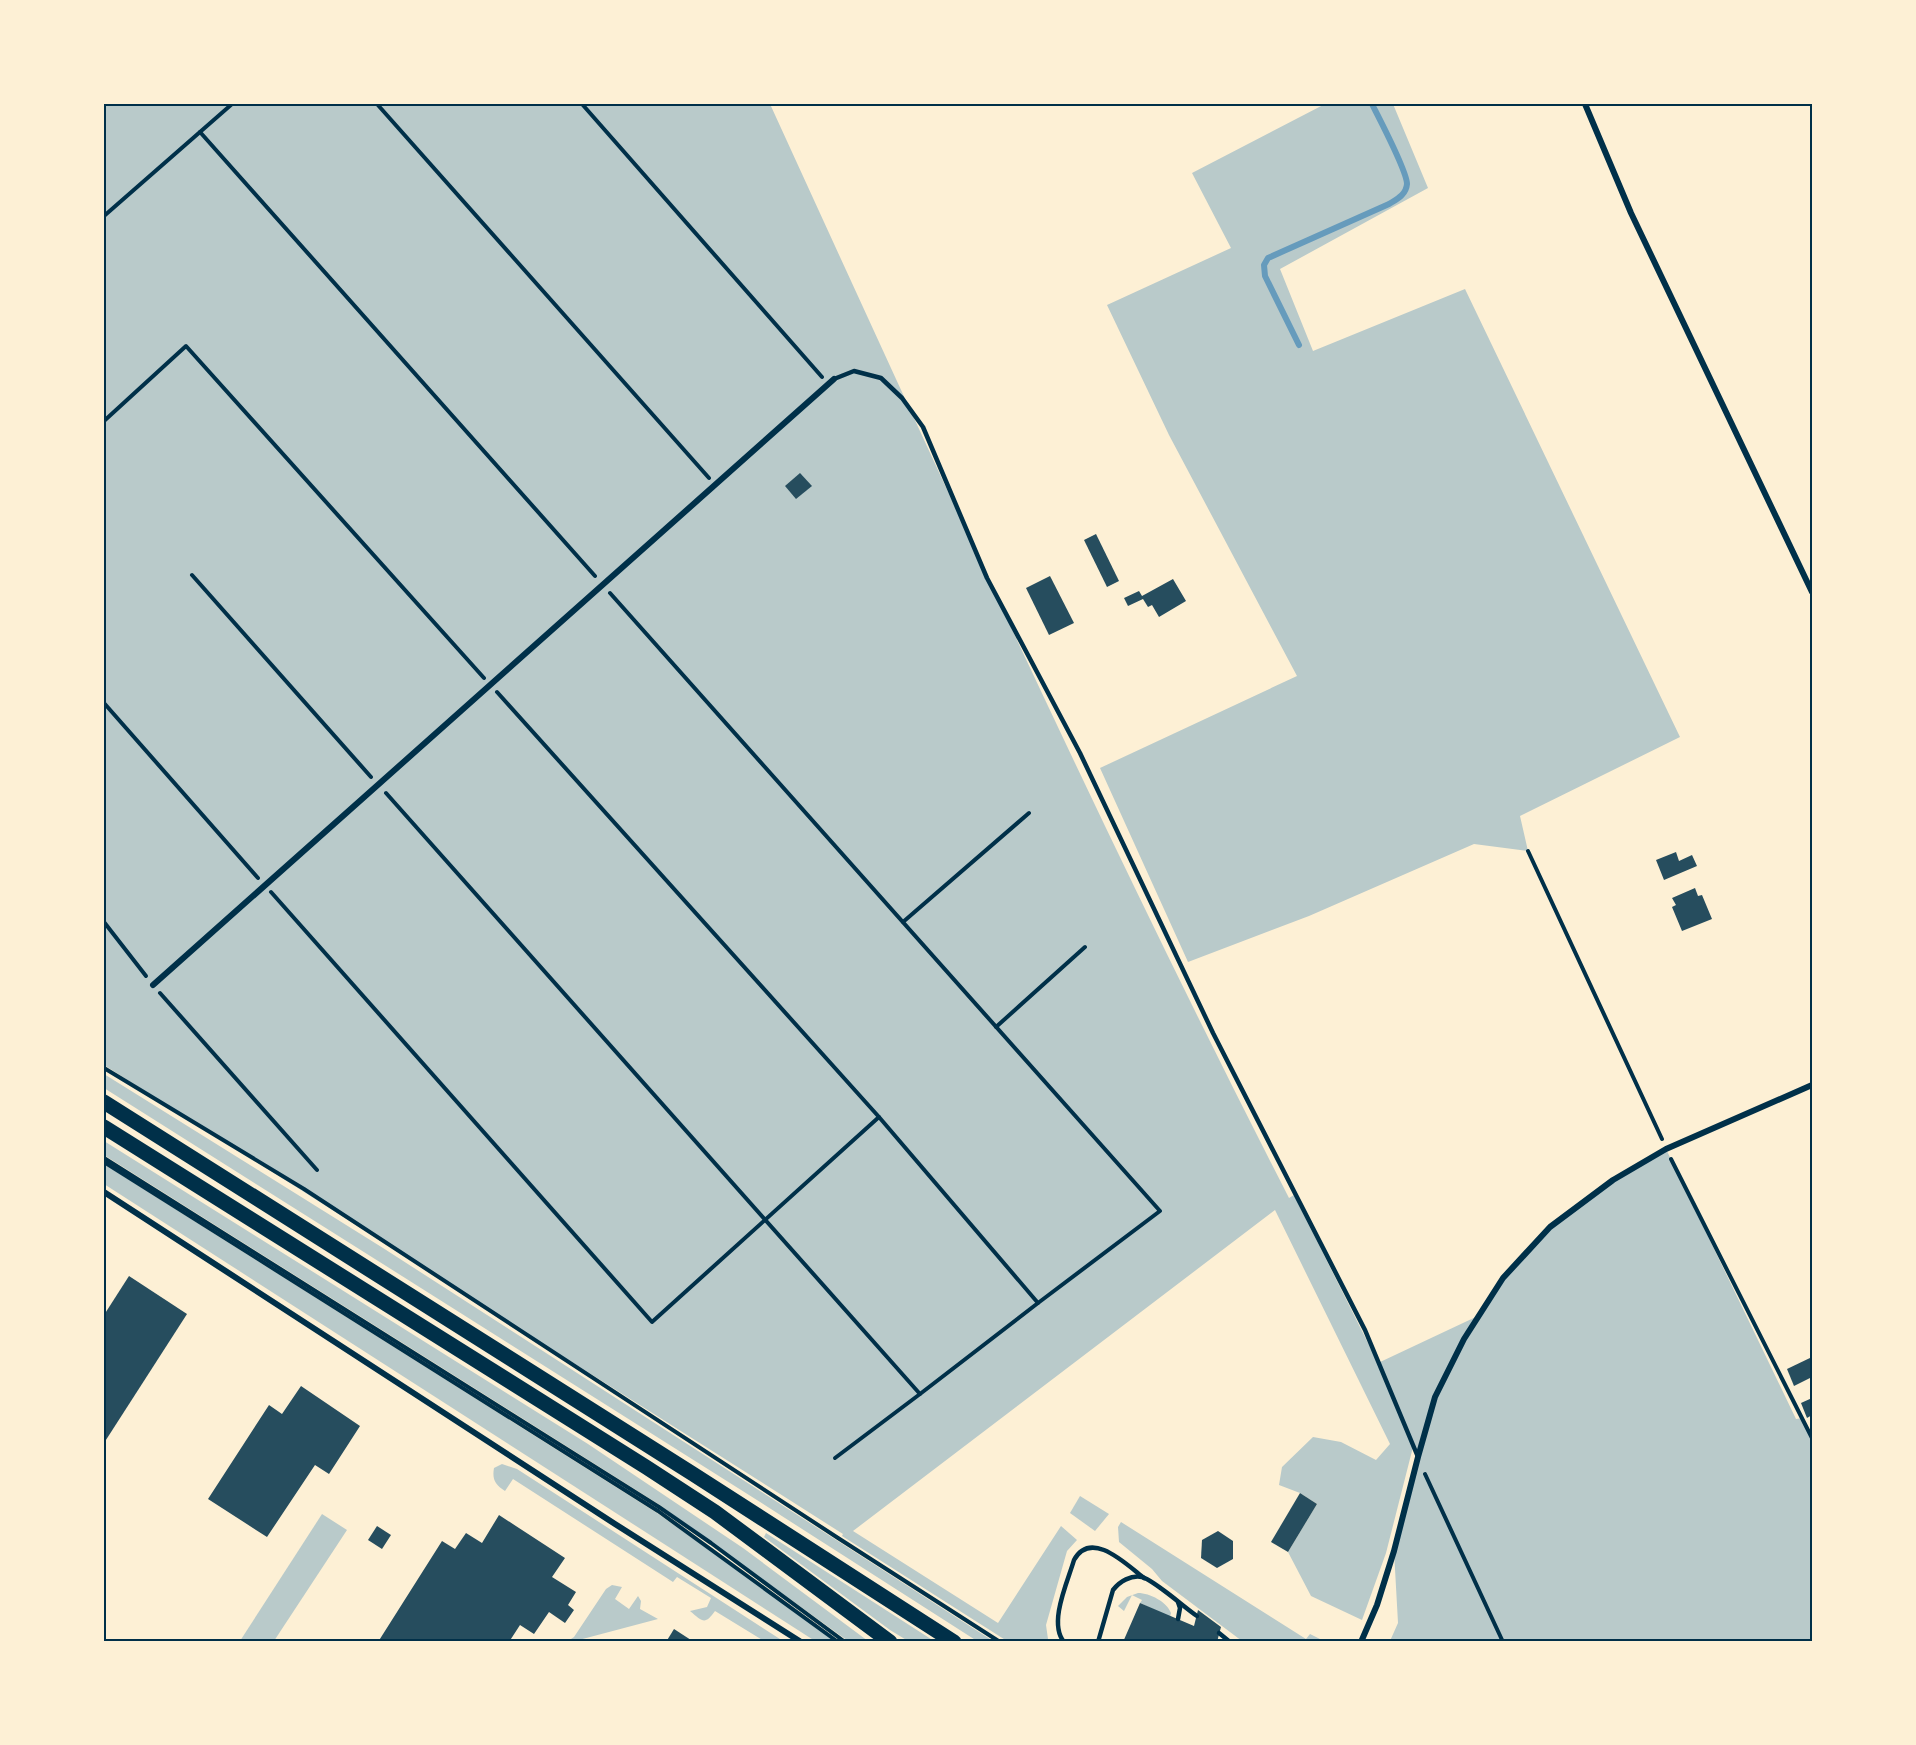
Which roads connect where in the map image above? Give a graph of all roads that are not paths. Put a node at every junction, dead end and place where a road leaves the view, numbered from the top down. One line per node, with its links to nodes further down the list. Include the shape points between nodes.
1 (1585, 104): 3 (street, via 1631,213)
2 (834, 379): 4 (street); 9 (lane, via 854,371 881,378 923,427 987,578 1080,753 1218,1043 1365,1330)
3 (1812, 592)
4 (153, 985)
5 (1812, 1085): 9 (street, via 1666,1149 1613,1180 1550,1227 1503,1278 1464,1340 1436,1397)
6 (104, 1102): 17 (main road)
7 (104, 1127): 16 (main road, via 715,1512)
8 (104, 1192): 15 (street)
9 (1418, 1457): 21 (street, via 1394,1551)
10 (1144, 1578): 11 (lane); 18 (lane, via 1098,1547 1078,1552 1058,1614 1058,1630); 19 (lane, via 1124,1580 1113,1590)
11 (1178, 1602): 12 (lane); 13 (lane)
12 (1197, 1616)
13 (1178, 1619)
14 (1219, 1633): 20 (lane)
15 (801, 1641)
16 (890, 1641)
17 (954, 1641)
18 (1064, 1641)
19 (1098, 1641)
20 (1230, 1641)
21 (1361, 1641)

